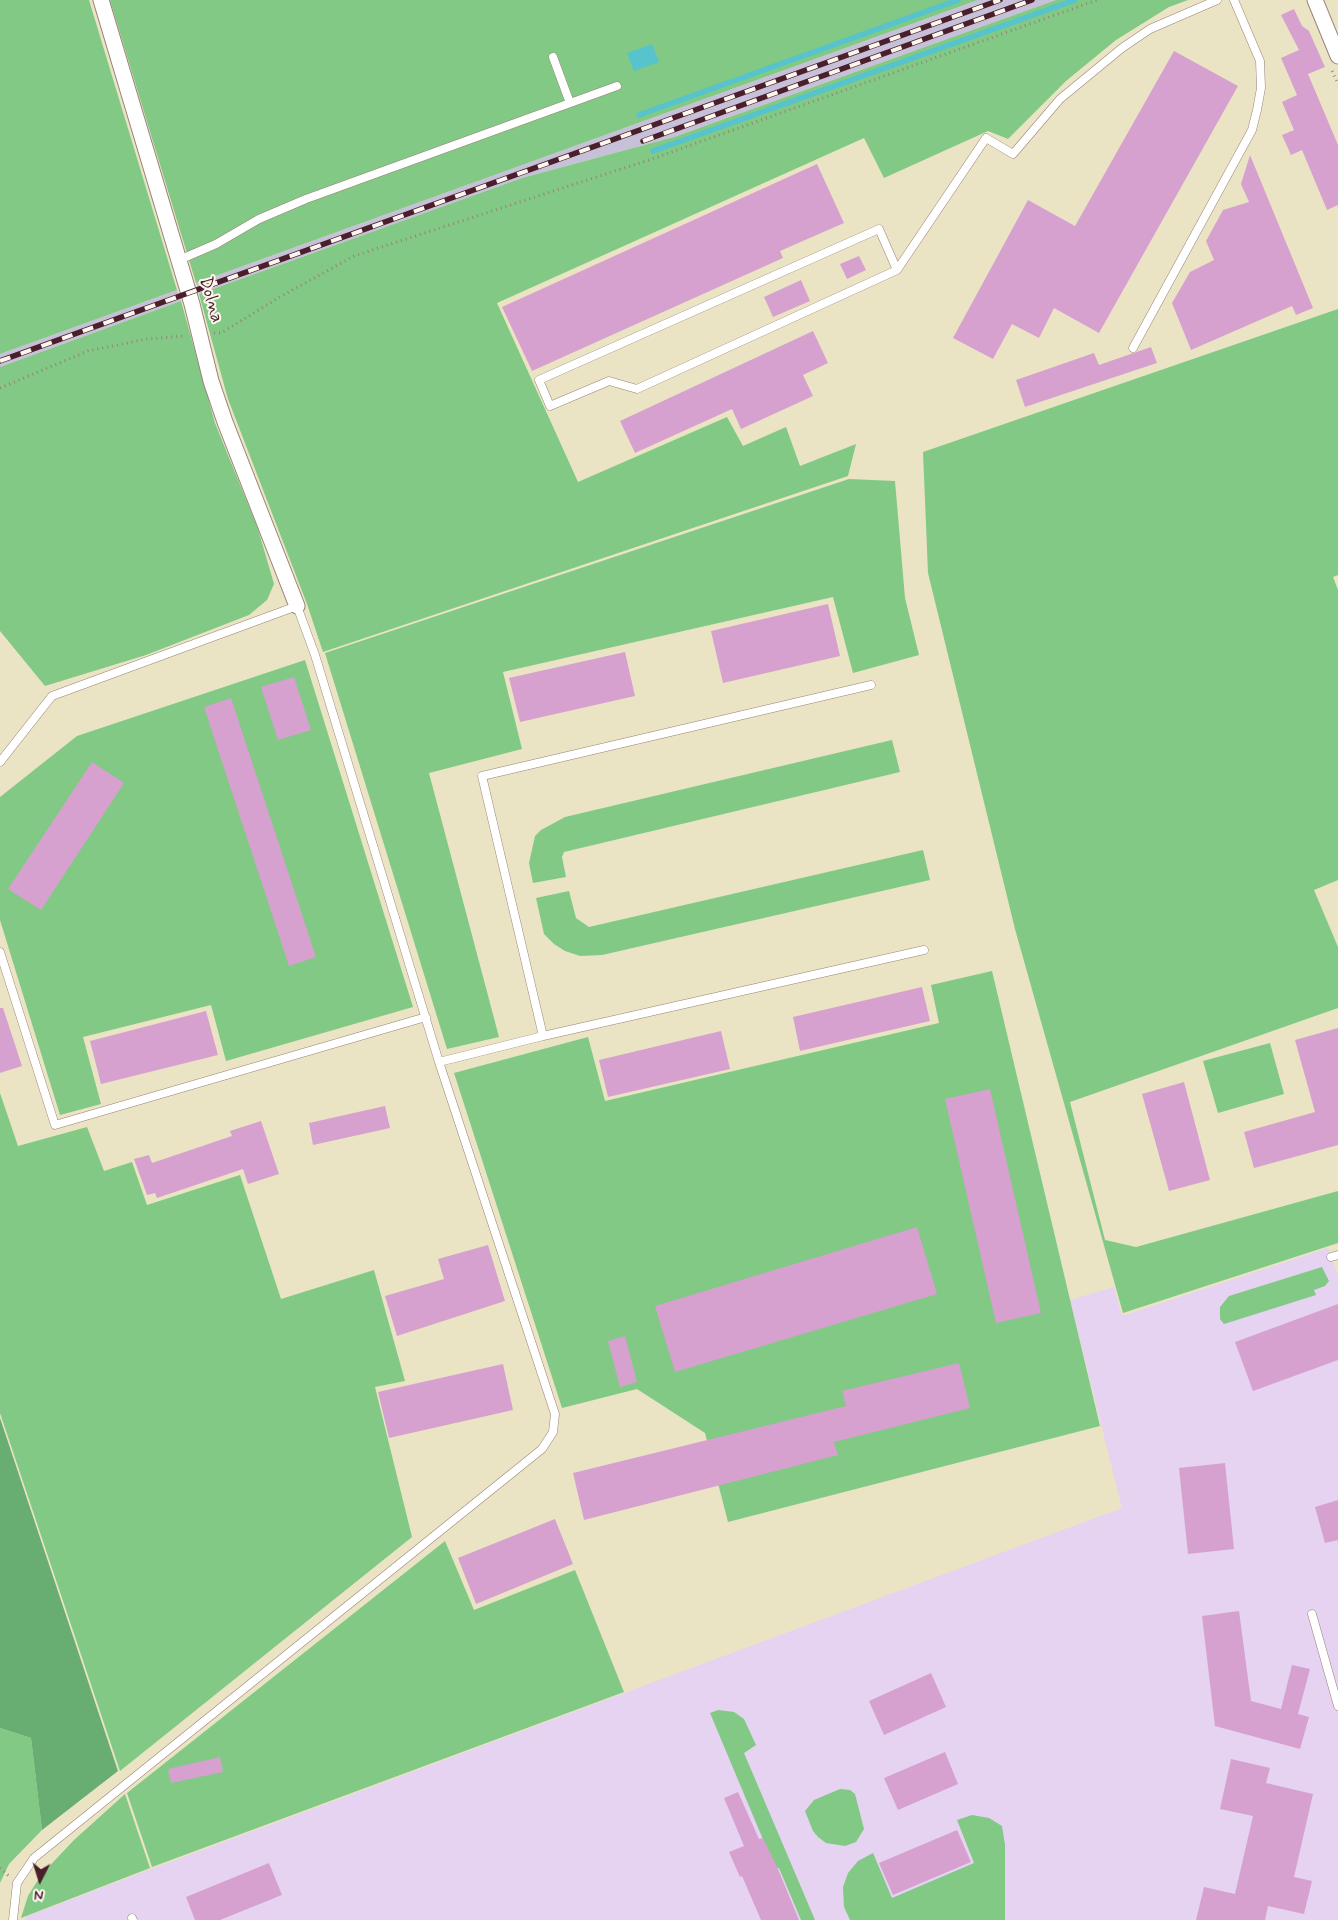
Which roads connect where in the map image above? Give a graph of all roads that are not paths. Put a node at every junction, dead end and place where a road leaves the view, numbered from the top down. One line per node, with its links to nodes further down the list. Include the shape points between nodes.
1 (101, 0): 9 (street, Dolna)
2 (1217, 0): 10 (lane, via 1150,29 1122,48 1060,100 1013,154 986,138)
3 (1234, 0): 11 (lane, via 1260,60 1261,88 1252,130)
4 (1315, 0): 5 (street)
5 (1338, 56)
6 (553, 57): 8 (lane)
7 (617, 86): 8 (lane)
8 (570, 103): 9 (lane, via 306,198)
9 (179, 260): 12 (street, Dolna, via 211,381)
10 (897, 270): 10 (lane, via 637,389 609,381 550,406 539,380 879,229)
11 (1133, 348)
12 (296, 606): 14 (lane, via 52,696); 17 (lane, via 315,655)
13 (871, 686): 18 (lane, via 482,776)
14 (0, 762)
15 (924, 950): 18 (lane)
16 (0, 952): 17 (lane, via 55,1125)
17 (426, 1016): 19 (lane)
18 (542, 1036): 19 (lane)
19 (439, 1062): 22 (lane, via 555,1414 553,1432 542,1449 34,1858 17,1883)
20 (1312, 1614): 21 (lane)
21 (1338, 1706)
22 (13, 1920)

